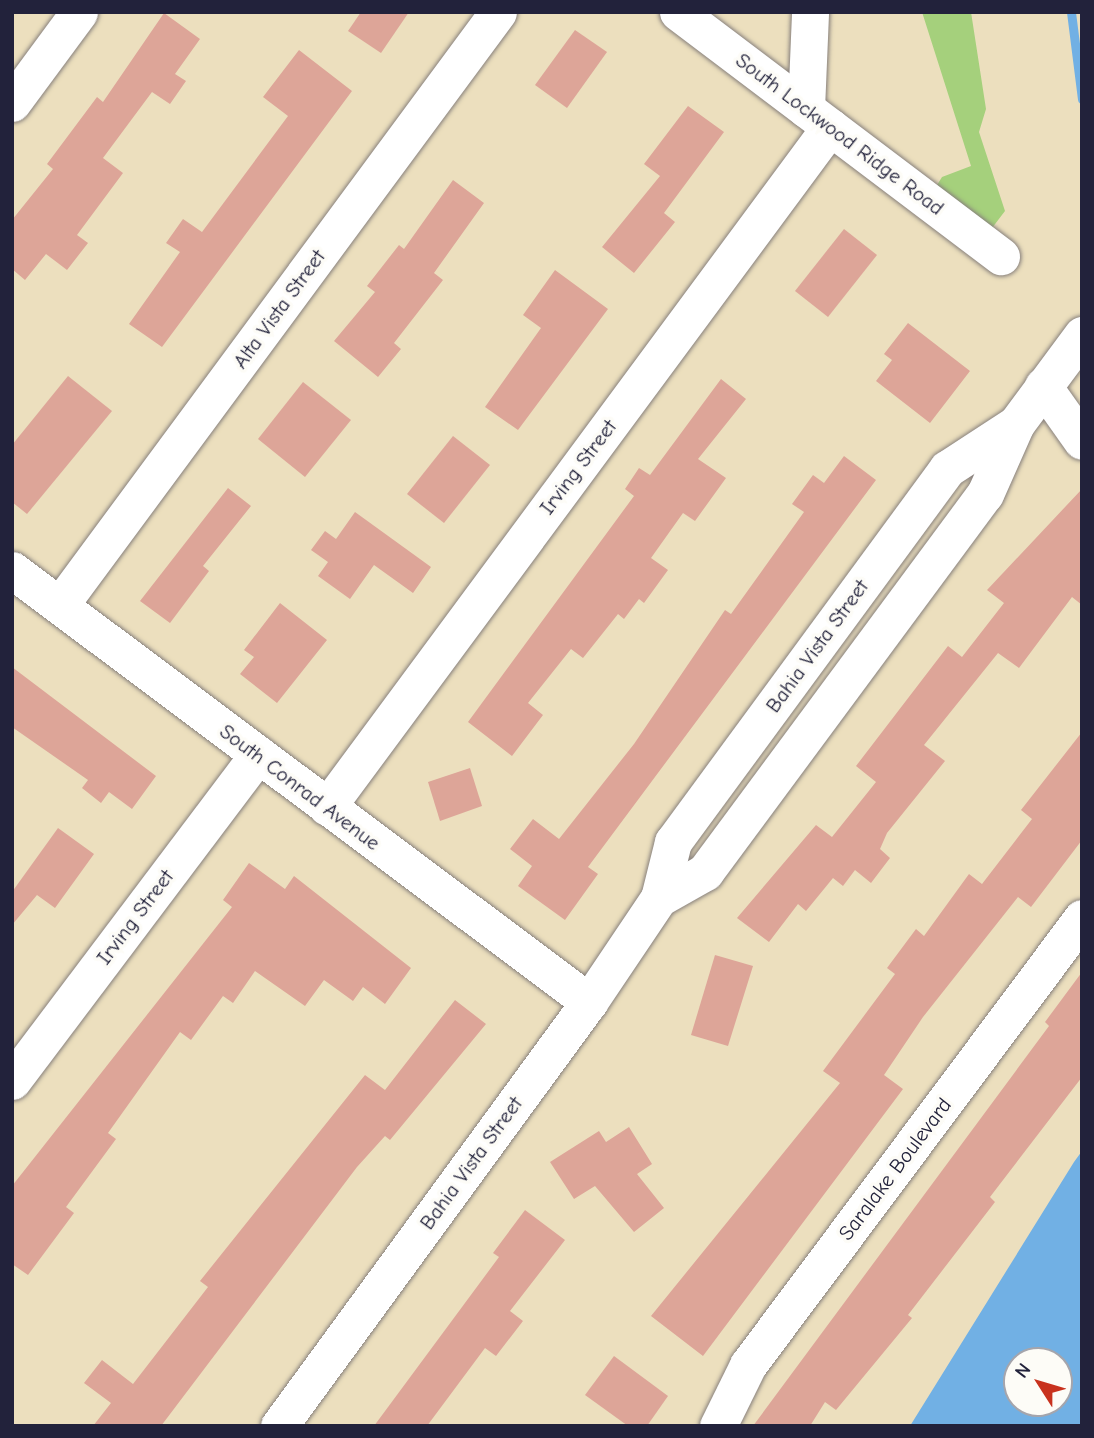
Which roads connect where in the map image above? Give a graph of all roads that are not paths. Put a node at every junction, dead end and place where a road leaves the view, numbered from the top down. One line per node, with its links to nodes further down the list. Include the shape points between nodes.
1 (79, 12): 5 (street)
2 (498, 12): 13 (street, Alta Vista Street)
3 (678, 12): 6 (street, South Lockwood Ridge Road)
4 (810, 12): 6 (street)
5 (12, 103)
6 (818, 118): 7 (street, South Lockwood Ridge Road); 15 (street, Irving Street)
7 (1001, 256)
8 (1082, 334): 9 (street, Bahia Vista Street)
9 (1044, 386): 10 (street); 11 (street); 17 (street, Bahia Vista Street, via 1016,424 985,494 705,872 659,898)
10 (1082, 401)
11 (1082, 441)
12 (12, 570): 13 (street, South Conrad Avenue)
13 (60, 606): 14 (street, South Conrad Avenue)
14 (258, 754): 15 (street, South Conrad Avenue); 18 (street, Irving Street)
15 (327, 807): 17 (street, South Conrad Avenue)
16 (1082, 918): 20 (street, Saralake Boulevard, via 748,1366)
17 (589, 1002): 19 (street, Bahia Vista Street)
18 (12, 1081)
19 (279, 1426)
20 (718, 1426)

